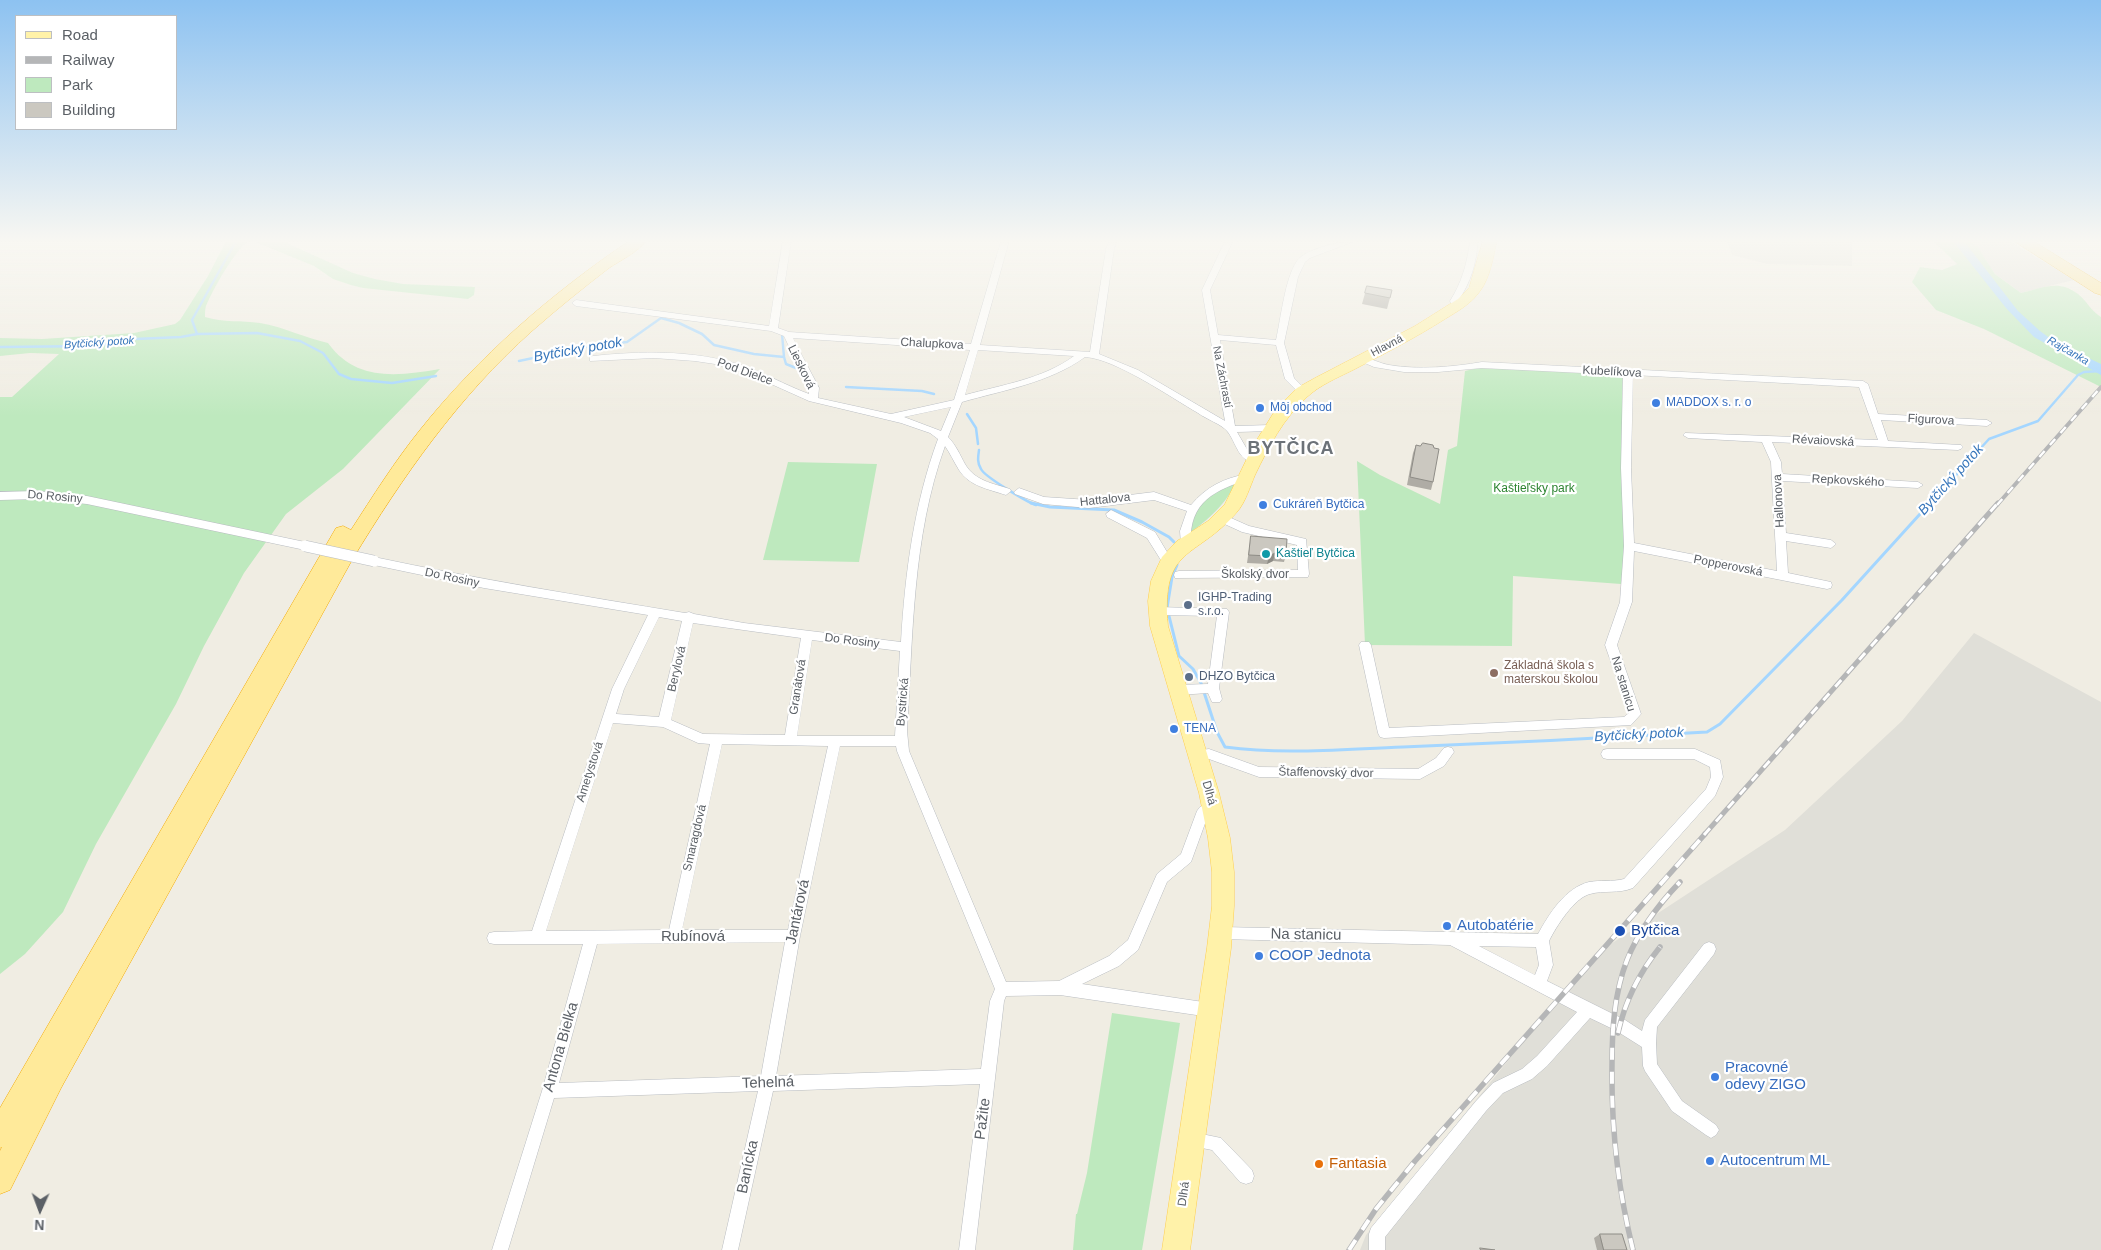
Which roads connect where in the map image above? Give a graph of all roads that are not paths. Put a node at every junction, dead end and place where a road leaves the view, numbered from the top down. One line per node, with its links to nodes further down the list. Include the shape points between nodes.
1 (547, 299): 88 (highway, via 483,356 432,409 371,488 328,556)
2 (560, 299): 91 (highway, via 512,340 445,411 387,488 339,565 52,1079)
3 (777, 299): 12 (street)
4 (988, 299): 16 (street, Bystrická)
5 (1102, 299): 18 (street)
6 (1208, 299): 14 (street, Na Záchrastí)
7 (1289, 299): 15 (street)
8 (1455, 299): 11 (street)
9 (1464, 299): 11 (main road, Hlavná)
10 (576, 303): 12 (street, Chalupkova)
11 (1456, 307): 20 (main road, Hlavná)
12 (772, 329): 13 (street, Chalupkova)
13 (788, 335): 16 (street, Chalupkova); 23 (street, Liesková, via 788,341 814,388)
14 (1214, 337): 15 (street); 29 (street, Na Záchrastí)
15 (1280, 343): 22 (street, via 1290,379)
16 (975, 346): 17 (street, Chalupkova); 24 (street, Bystrická)
17 (1083, 354): 18 (street, Chalupkova); 24 (street, Pod Dielce, via 1054,371)
18 (1094, 356): 29 (street, Chalupkova, via 1135,372)
19 (593, 359): 23 (street, Pod Dielce, via 664,356 715,360 753,372)
20 (1363, 359): 21 (street, Kubelíkova, via 1372,365 1431,370 1482,365); 22 (main road, Hlavná)
21 (1628, 372): 26 (street, Kubelíkova, via 1863,384); 48 (street, Na stanicu, via 1626,468)
22 (1303, 392): 28 (main road, Dlhá)
23 (813, 399): 25 (street, Pod Dielce)
24 (957, 401): 25 (street, Pod Dielce); 31 (street, Bystrická)
25 (891, 417): 31 (street, Pod Dielce)
26 (1875, 417): 27 (street, Figurova); 33 (street)
27 (1987, 423)
28 (1271, 428): 29 (street); 35 (main road, Dlhá)
29 (1232, 429): 35 (street, Na Záchrastí, via 1244,453)
30 (1688, 435): 32 (street, Révaiovská)
31 (943, 437): 39 (street, via 953,447 967,474); 57 (street, Bystrická, via 928,484 914,561)
32 (1765, 438): 33 (street, Révaiovská); 37 (street, Hallonova, via 1776,462)
33 (1884, 444): 34 (street, Révaiovská)
34 (1958, 447)
35 (1254, 459): 36 (main road, Dlhá)
36 (1247, 477): 42 (street, via 1233,478 1217,487); 44 (main road, Dlhá, via 1232,507)
37 (1778, 477): 38 (street, Repkovského); 45 (street, Hallonova)
38 (1910, 482)
39 (1006, 491)
40 (1019, 492): 42 (street, Hattalova, via 1043,500 1089,504 1154,496)
41 (0, 496): 52 (street, Do Rosiny, bridge, via 37,495 87,500 484,584)
42 (1192, 509): 46 (street, via 1186,522)
43 (1111, 514): 49 (street, Hattalova, via 1152,535)
44 (1222, 518): 46 (main road, Dlhá); 49 (street, Školský dvor, via 1246,529 1302,542 1304,574)
45 (1781, 536): 47 (street, Hallonova); 50 (street, Hallonova)
46 (1186, 544): 49 (main road, Dlhá)
47 (1831, 544)
48 (1629, 546): 50 (street, Popperovská); 56 (street, Na stanicu, via 1626,602 1611,646 1635,714 1627,722 1384,733)
49 (1174, 569): 53 (main road, Dlhá, via 1160,581)
50 (1783, 576): 51 (street, Popperovská)
51 (1827, 585)
52 (656, 611): 54 (street, Do Rosiny); 59 (street, Ametystová, via 618,689)
53 (1164, 611): 58 (main road, Dlhá, via 1164,648); 58 (street, via 1222,612)
54 (689, 616): 55 (street, Do Rosiny); 60 (street, Berylová)
55 (807, 635): 57 (street, Do Rosiny); 62 (street, Granátová)
56 (1366, 646)
57 (907, 647): 63 (street, Bystrická)
58 (1202, 691): 67 (main road, Dlhá)
59 (608, 718): 60 (street); 73 (street, Ametystová)
60 (664, 722): 61 (street, via 702,739)
61 (717, 740): 62 (street); 71 (street, Smaragdová)
62 (790, 740): 64 (street)
63 (900, 740): 64 (street); 80 (street, Bystrická)
64 (835, 742): 70 (street, Jantárová)
65 (1448, 752): 67 (street, Štaffenovský dvor, via 1440,762 1420,774 1259,772 1209,754)
66 (1607, 754): 76 (street, via 1695,754 1716,764 1717,777 1711,792 1628,884 1617,888 1588,888 1575,894)
67 (1198, 755): 68 (main road, Dlhá)
68 (1213, 807): 69 (main road, Dlhá, via 1223,872); 79 (street, via 1202,815 1186,858 1162,878 1133,945 1114,961)
69 (1221, 933): 75 (street, Na stanicu); 81 (main road, Dlhá)
70 (793, 936): 71 (street, Rubínová); 85 (street, Jantárová)
71 (674, 937): 74 (street, Rubínová)
72 (494, 938): 73 (street)
73 (537, 938): 74 (street)
74 (592, 938): 86 (street, Antona Bielka)
75 (1450, 938): 76 (street, Na stanicu); 78 (street, Na stanicu)
76 (1542, 941): 78 (street, via 1546,965)
77 (1709, 949): 83 (street, via 1650,1025)
78 (1539, 983): 82 (street, Na stanicu)
79 (1060, 988): 80 (street); 81 (street)
80 (1002, 989): 84 (street, Pažite)
81 (1210, 1010): 89 (main road, Dlhá)
82 (1588, 1010): 83 (street, Na stanicu); 96 (street, via 1527,1074 1498,1088 1481,1106 1377,1234)
83 (1649, 1043): 87 (street, via 1650,1066 1677,1106)
84 (988, 1076): 85 (street, Tehelná); 94 (street, Pažite)
85 (767, 1084): 86 (street, Tehelná); 93 (street, Banícka)
86 (549, 1091): 92 (street, Antona Bielka)
87 (1711, 1130)
88 (0, 1134)
89 (1192, 1140): 90 (street, via 1216,1143); 95 (main road, Dlhá)
90 (1246, 1176)
91 (0, 1180)
92 (500, 1250)
93 (730, 1250)
94 (967, 1250)
95 (1176, 1250)
96 (1377, 1250)

